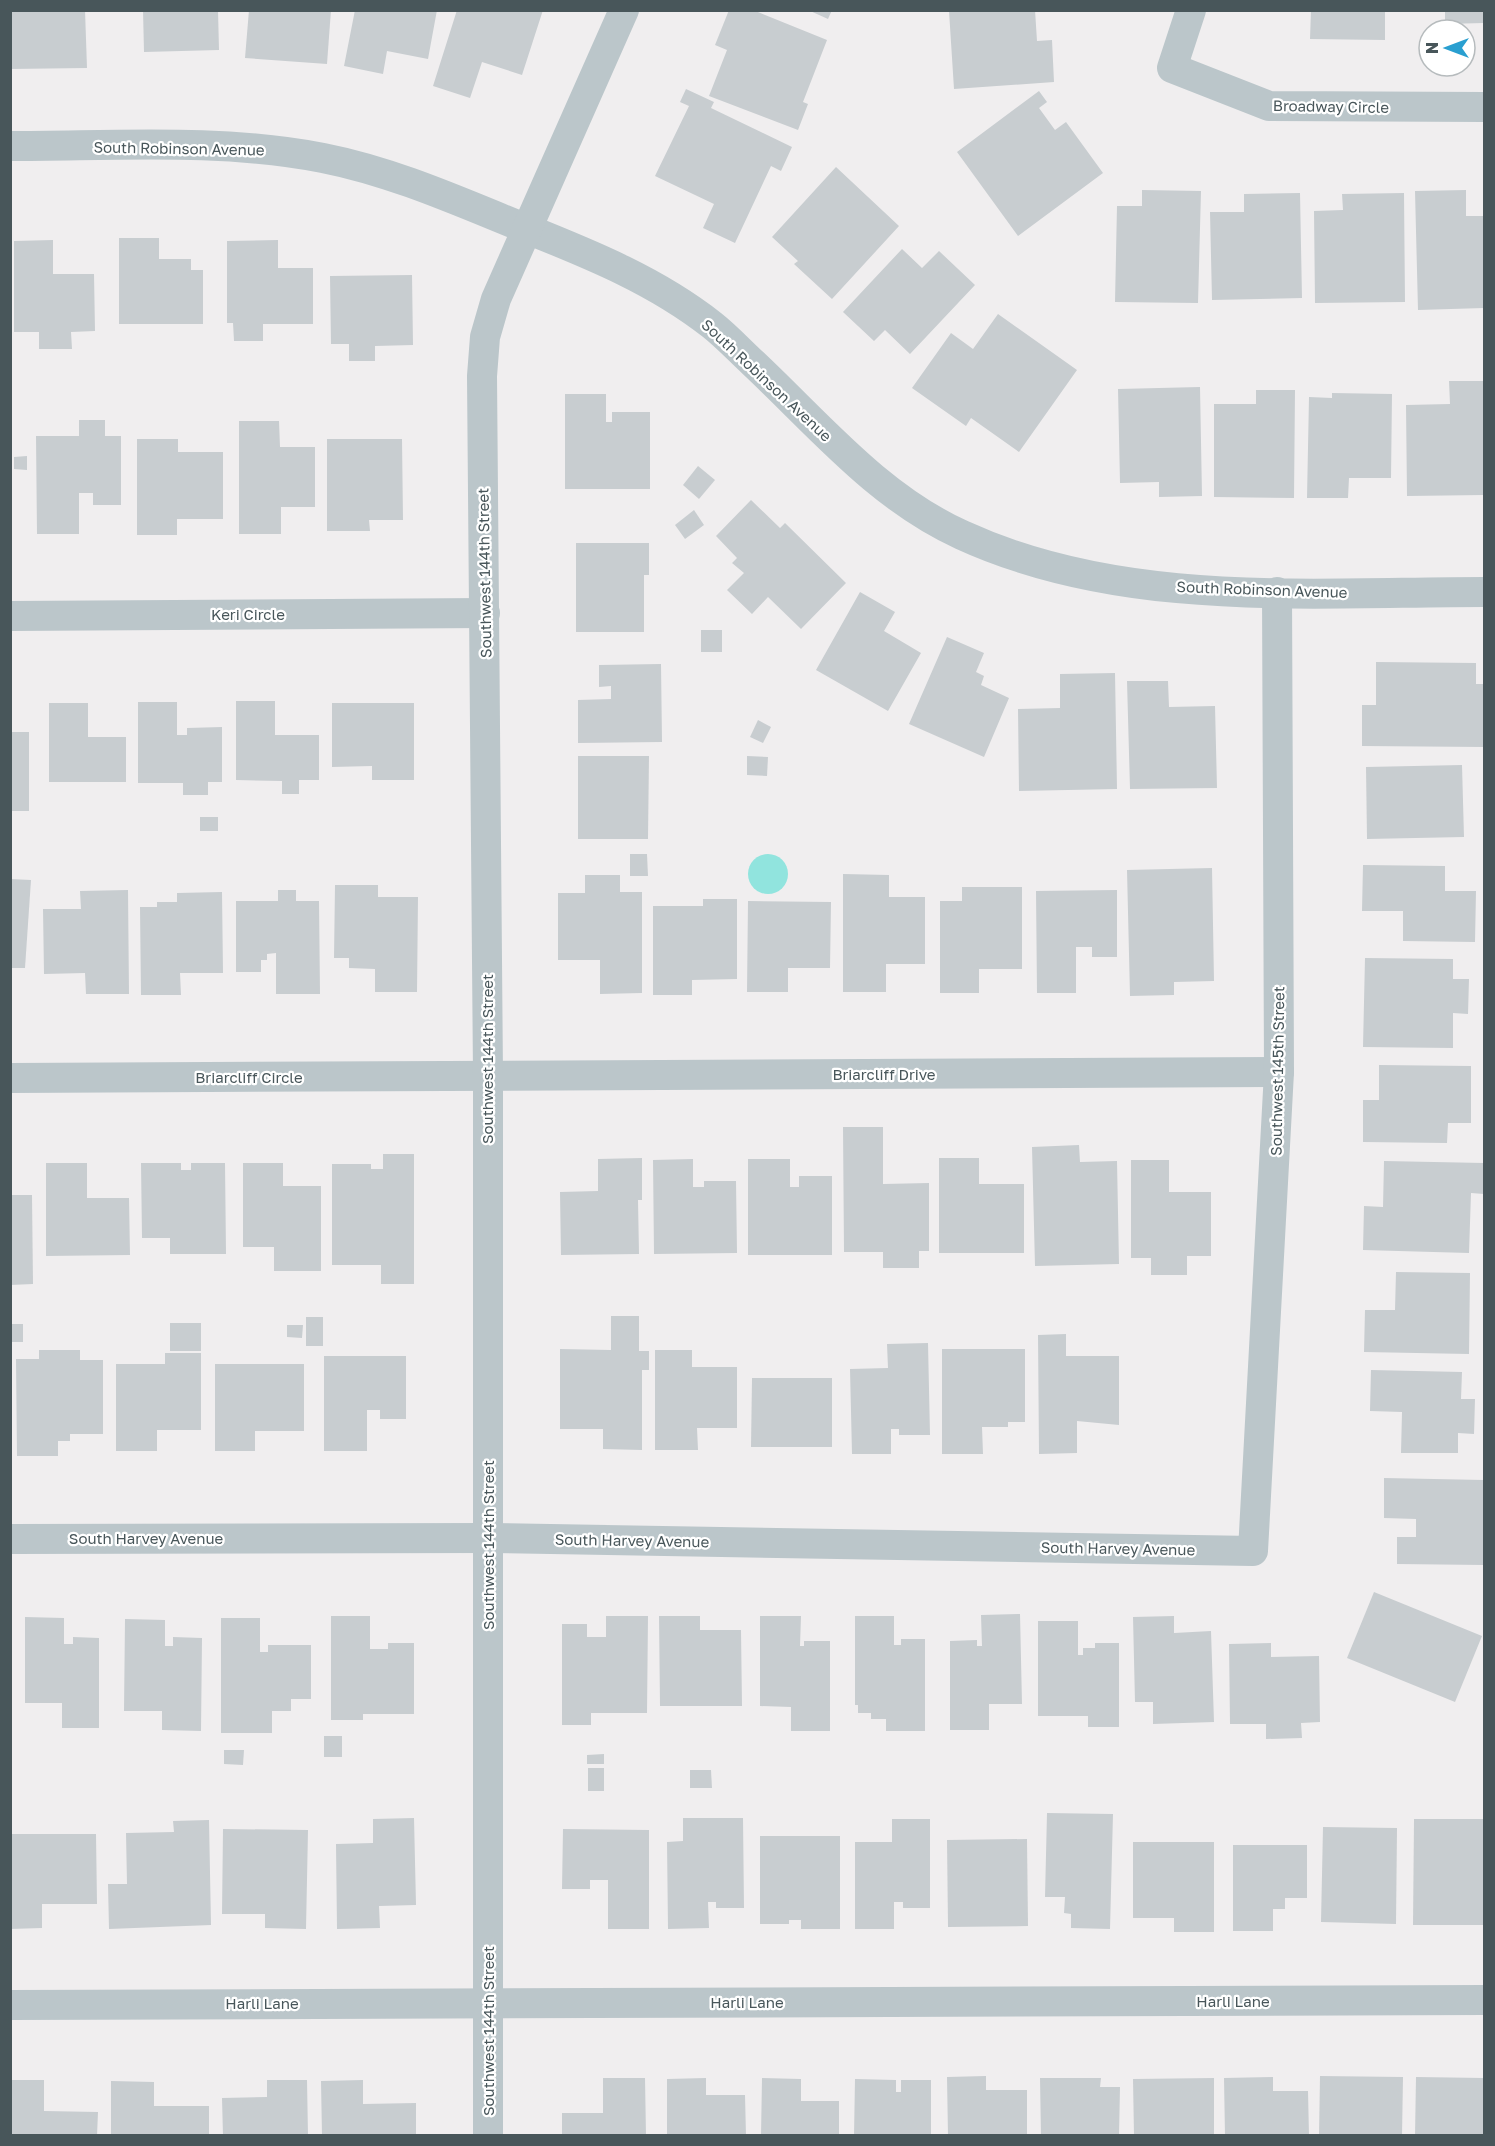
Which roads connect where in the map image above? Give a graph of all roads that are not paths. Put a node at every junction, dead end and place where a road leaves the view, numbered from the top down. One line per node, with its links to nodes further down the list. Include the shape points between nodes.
1 (624, 10): 5 (street, Southwest 144th Street)
2 (1191, 10): 3 (street, Broadway Circle, via 1172,68 1269,106)
3 (1485, 107)
4 (10, 147): 5 (street, South Robinson Avenue, via 184,146 290,153 375,171)
5 (528, 229): 6 (street, South Robinson Avenue, via 629,272 713,326 869,477 961,535 1009,554 1078,572 1209,590); 8 (street, Southwest 144th Street, via 496,299 485,337)
6 (1277, 592): 7 (street, South Robinson Avenue); 10 (street, Southwest 145th Street)
7 (1485, 592)
8 (484, 613): 9 (street, Keri Circle); 11 (street, Southwest 144th Street)
9 (10, 616)
10 (1280, 1072): 11 (street, Briarcliff Drive); 15 (street, Southwest 145th Street)
11 (488, 1076): 12 (street, Briarcliff Circle); 13 (street, Southwest 144th Street)
12 (10, 1078)
13 (488, 1538): 14 (street, South Harvey Avenue); 15 (street, South Harvey Avenue); 17 (street, Southwest 144th Street)
14 (10, 1539)
15 (1253, 1551)
16 (1485, 2000): 17 (street, Harli Lane)
17 (488, 2002): 18 (street, Harli Lane); 19 (street, Southwest 144th Street)
18 (10, 2005)
19 (488, 2136)

